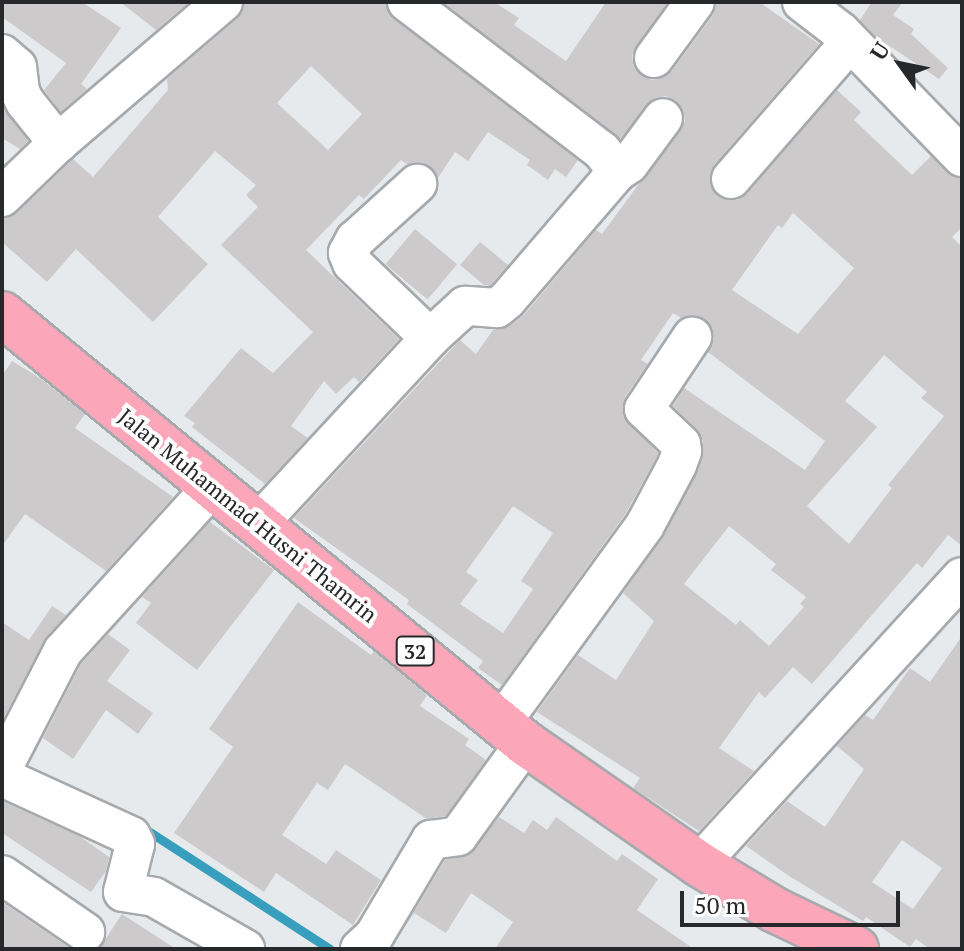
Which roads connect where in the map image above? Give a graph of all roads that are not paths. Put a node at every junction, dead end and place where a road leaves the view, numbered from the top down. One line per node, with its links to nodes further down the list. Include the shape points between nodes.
1 (223, 2): 9 (street)
2 (407, 2): 11 (street, via 602,151)
3 (695, 2): 7 (street)
4 (802, 2): 5 (street)
5 (850, 42): 10 (street); 12 (street)
6 (2, 54): 9 (street, via 17,67 25,102)
7 (654, 58)
8 (663, 118): 11 (street)
9 (58, 143): 14 (street)
10 (962, 157)
11 (617, 172): 17 (street, via 507,300 497,308 465,306)
12 (731, 179)
13 (417, 184): 17 (street, via 355,240 348,253 352,263)
14 (2, 197)
15 (2, 314): 18 (highway, Jalan Muhammad Husni Thamrin / 32)
16 (692, 337): 21 (street, via 644,409 681,444 677,465)
17 (430, 338): 19 (street)
18 (213, 486): 19 (highway, Jalan Muhammad Husni Thamrin / 32); 22 (street, via 63,651)
19 (258, 524): 21 (highway, Jalan Muhammad Husni Thamrin / 32)
20 (962, 577): 23 (street)
21 (514, 733): 23 (highway, Jalan Muhammad Husni Thamrin / 32); 28 (street, via 458,836 431,840 374,936)
22 (4, 767): 25 (street, via 131,836)
23 (699, 864): 29 (highway, Jalan Muhammad Husni Thamrin / 32, via 775,910)
24 (2, 875): 26 (street)
25 (139, 894): 26 (street); 27 (street)
26 (78, 940)
27 (245, 949)
28 (360, 949)
29 (856, 949)

